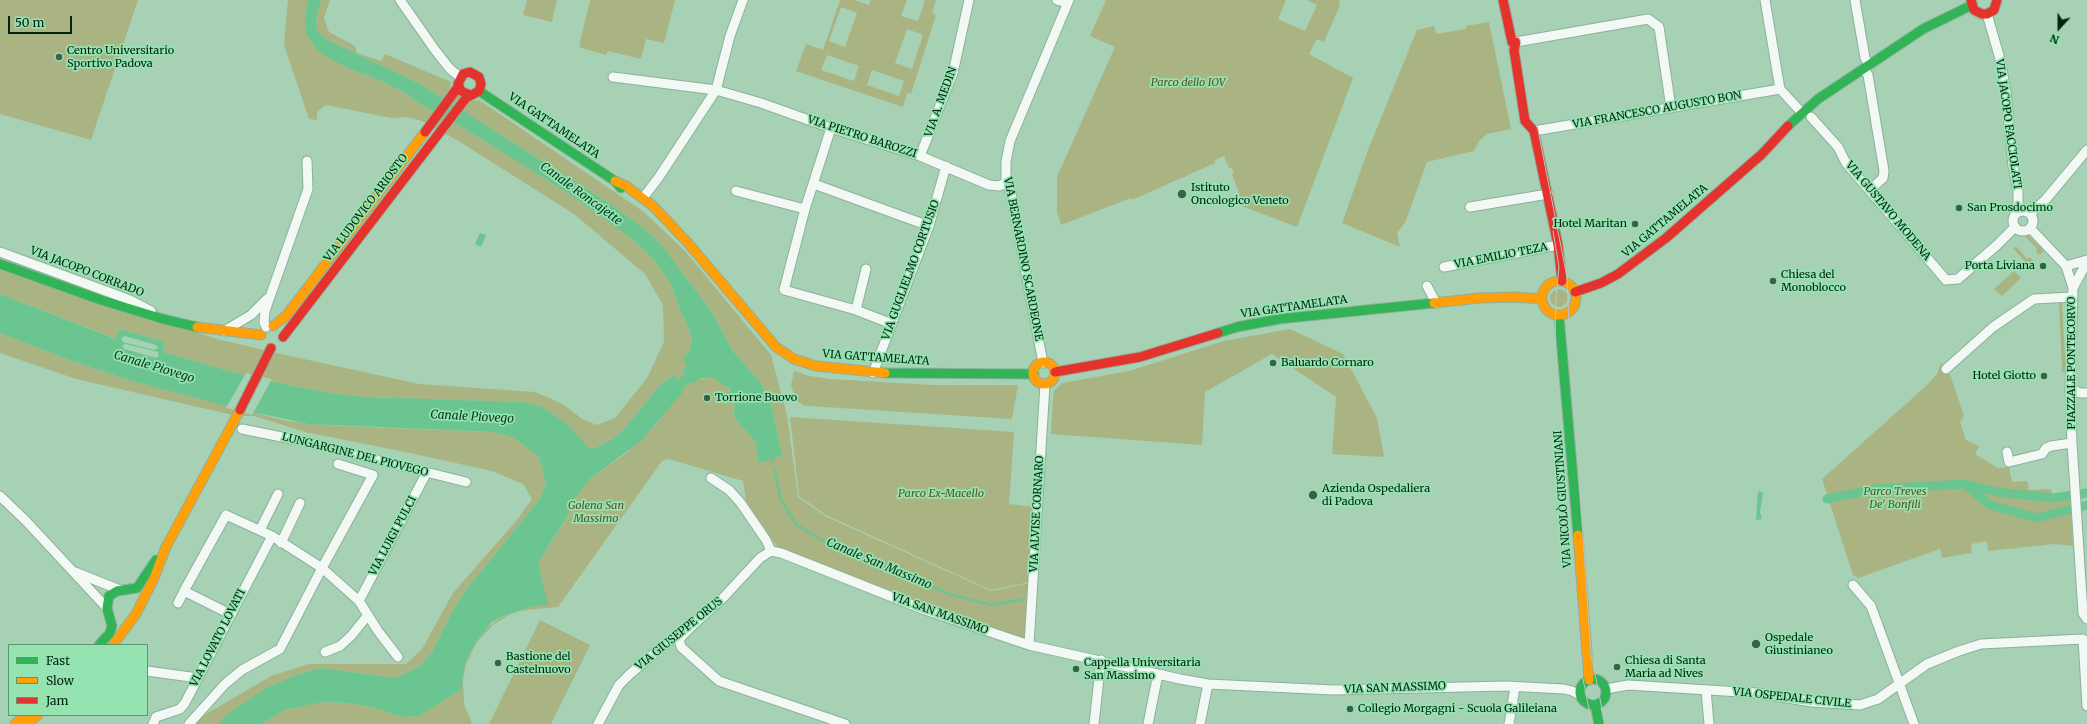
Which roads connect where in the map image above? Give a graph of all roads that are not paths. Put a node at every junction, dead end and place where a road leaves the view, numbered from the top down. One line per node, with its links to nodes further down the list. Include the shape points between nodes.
1 (400, 0): 14 (street, via 440,57)
2 (743, 0): 19 (street, via 730,36)
3 (969, 0): 28 (street, VIA A. MEDIN, via 953,73)
4 (1057, 0): 9 (street)
5 (1503, 0): 12 (main road, via 1512,42)
6 (1765, 0): 17 (street)
7 (1855, 0): 13 (street)
8 (1997, 0): 11 (main road, via 1994,10)
9 (1068, 2): 32 (street, VIA BERNARDINO SCARDEONE, via 1010,141)
10 (1972, 3): 11 (main road, via 1978,13); 13 (main road, VIA GATTAMELATA, via 1923,29)
11 (1987, 14): 40 (street, VIA JACOPO FACCIOLATI, via 2006,92 2015,184 2018,191)
12 (1516, 42): 21 (street, via 1648,19 1659,27); 25 (main road, via 1514,50 1525,121)
13 (1867, 67): 16 (main road, VIA GATTAMELATA); 34 (street, via 1884,171 1883,178)
14 (460, 77): 18 (main road); 20 (main road, via 466,72 477,74 481,80)
15 (612, 77): 19 (street, VIA PIETRO BAROZZI)
16 (1848, 80): 22 (main road, VIA GATTAMELATA, via 1818,99); 23 (main road, VIA GATTAMELATA)
17 (1780, 88): 21 (street, VIA FRANCESCO AUGUSTO BON); 22 (street)
18 (457, 89): 20 (main road); 64 (main road, VIA LUDOVICO ARIOSTO, via 286,316)
19 (716, 90): 24 (street, VIA PIETRO BAROZZI, via 761,102); 37 (street, via 659,178)
20 (472, 95): 31 (main road, VIA GATTAMELATA); 66 (main road, VIA LUDOVICO ARIOSTO, via 441,130)
21 (1671, 108): 25 (street, VIA FRANCESCO AUGUSTO BON)
22 (1802, 113): 27 (main road, VIA GATTAMELATA)
23 (1811, 117): 27 (main road, VIA GATTAMELATA, via 1787,138); 34 (street, VIA GUSTAVO MODENA, via 1838,146 1846,164)
24 (831, 128): 28 (street, VIA PIETRO BAROZZI); 33 (street)
25 (1534, 132): 36 (main road)
26 (2087, 150): 41 (street)
27 (1762, 154): 55 (main road, VIA GATTAMELATA, via 1633,263 1601,283)
28 (920, 156): 30 (street, VIA PIETRO BAROZZI)
29 (306, 161): 57 (street, via 308,189)
30 (946, 166): 32 (street, VIA PIETRO BAROZZI, via 989,185 999,186); 43 (street, VIA GUGLIELMO CORTUSIO)
31 (615, 181): 37 (main road, VIA GATTAMELATA); 42 (main road, VIA GATTAMELATA, via 649,210)
32 (1006, 183): 68 (street, VIA BERNARDINO SCARDEONE, via 1011,194)
33 (814, 184): 39 (street); 43 (street)
34 (1870, 190): 44 (street, VIA GUSTAVO MODENA, via 1946,280 1958,278 1998,245)
35 (736, 191): 39 (street)
36 (1548, 194): 38 (street); 46 (main road)
37 (643, 198): 42 (main road, VIA GATTAMELATA)
38 (1470, 207)
39 (805, 209): 60 (street, via 784,290)
40 (2018, 212): 41 (street); 44 (street, via 2012,220)
41 (2030, 214): 45 (street, via 2033,221)
42 (662, 216): 70 (main road, VIA GATTAMELATA, via 776,347 805,364)
43 (929, 226): 63 (street, VIA GUGLIELMO CORTUSIO)
44 (2015, 227): 45 (street, via 2022,230)
45 (2030, 228): 50 (street, PIAZZALE PONTECORVO)
46 (1558, 245): 51 (street, VIA EMILIO TEZA); 53 (main road)
47 (0, 252): 62 (street, VIA JACOPO CORRADO, via 130,300)
48 (2087, 261): 50 (street); 56 (street)
49 (0, 264): 62 (main road, VIA JACOPO CORRADO, via 101,300)
50 (2066, 266): 56 (street, PIAZZALE PONTECORVO)
51 (1444, 267)
52 (866, 269): 60 (street)
53 (1562, 281): 55 (main road, via 1570,285); 58 (main road, via 1549,284 1543,290)
54 (1426, 286): 59 (street)
55 (1575, 292): 61 (main road, via 1576,302 1572,310)
56 (2072, 293): 69 (street, via 2034,299 1993,327); 74 (street, PIAZZALE PONTECORVO)
57 (270, 294): 64 (street, via 264,319); 65 (street, via 251,315)
58 (1541, 299): 59 (main road, VIA GATTAMELATA, via 1502,297); 61 (main road, via 1549,313)
59 (1436, 302): 71 (main road, VIA GATTAMELATA, via 1237,327 1128,360)
60 (856, 310): 63 (street)
61 (1559, 316): 115 (main road, VIA NICOLÒ GIUSTINIANI)
62 (162, 318): 65 (main road, VIA JACOPO CORRADO)
63 (892, 324): 70 (street, VIA GUGLIELMO CORTUSIO)
64 (267, 330): 65 (main road, VIA JACOPO CORRADO); 66 (main road, via 280,330); 67 (main road, via 263,344)
65 (224, 331)
66 (283, 338): 67 (main road, via 278,347)
67 (271, 348): 89 (main road)
68 (1043, 363): 71 (main road, via 1051,365); 72 (main road, via 1036,366)
69 (1946, 369)
70 (873, 372): 72 (main road, VIA GATTAMELATA)
71 (1055, 372): 73 (main road, via 1054,378)
72 (1034, 374): 73 (main road, via 1037,381)
73 (1045, 384): 108 (street, VIA ALVISE CORNARO)
74 (2070, 388): 75 (street); 77 (street, PIAZZALE PONTECORVO)
75 (2087, 393)
76 (242, 429): 80 (street, LUNGARGINE DEL PIOVEGO)
77 (2072, 443): 78 (street, via 2051,446 2042,454 2009,462); 102 (street, PIAZZALE PONTECORVO, via 2083,613)
78 (2007, 452)
79 (338, 464): 91 (street, via 374,475)
80 (427, 472): 82 (street, LUNGARGINE DEL PIOVEGO); 96 (street, VIA LUIGI PULCI)
81 (711, 478): 90 (street, via 729,490 740,502 766,540)
82 (466, 482)
83 (278, 494): 86 (street)
84 (0, 496): 92 (street)
85 (300, 503): 88 (street)
86 (260, 530): 87 (street); 95 (street, via 226,515)
87 (272, 536): 88 (street); 100 (street, VIA LOVATO LOVATI)
88 (281, 543): 91 (street)
89 (166, 547): 94 (main road, via 137,588); 98 (main road)
90 (770, 551): 104 (street, VIA GIUSEPPE ORUS); 108 (street, VIA SAN MASSIMO, via 781,553 925,610)
91 (322, 568): 96 (street); 129 (street, via 280,649 242,670 225,684)
92 (72, 571): 94 (street); 99 (street)
93 (1853, 585): 117 (street, via 1871,606)
94 (122, 590): 98 (main road, via 128,591 136,598); 99 (main road, via 109,596)
95 (184, 591): 97 (street); 100 (street)
96 (359, 601): 101 (street)
97 (178, 603)
98 (138, 608): 103 (main road)
99 (108, 611): 103 (main road, via 120,621); 106 (main road, via 112,626 110,633)
100 (230, 614): 114 (street, VIA LOVATO LOVATI)
101 (368, 615): 109 (street, via 340,646); 110 (street)
102 (2086, 618)
103 (131, 619): 107 (main road)
104 (687, 631): 130 (street, VIA GIUSEPPE ORUS, via 681,631 665,643 619,685); 131 (street, via 679,639 681,646 719,681)
105 (2085, 636): 117 (street, VIA OSPEDALE CIVILE, via 1981,644 1927,664); 123 (street)
106 (100, 644)
107 (114, 644)
108 (1029, 645): 111 (street, VIA SAN MASSIMO)
109 (325, 652)
110 (398, 657)
111 (1101, 660): 113 (street, VIA SAN MASSIMO); 132 (street)
112 (148, 671): 114 (street)
113 (1158, 674): 116 (street, VIA SAN MASSIMO); 133 (street)
114 (198, 678): 128 (street, VIA LOVATO LOVATI, via 180,709 156,717)
115 (1589, 680): 119 (main road, via 1600,681); 121 (main road, via 1583,684)
116 (1208, 684): 118 (street, VIA SAN MASSIMO, via 1333,690); 134 (street)
117 (1901, 684): 120 (street, VIA OSPEDALE CIVILE, via 1878,699 1860,705); 138 (street)
118 (1515, 687): 121 (street, VIA SAN MASSIMO, via 1564,690); 135 (street)
119 (1606, 689): 120 (street, VIA OSPEDALE CIVILE, via 1628,685); 122 (main road, via 1604,699)
120 (1706, 690): 137 (street)
121 (1580, 695): 122 (main road, via 1587,704)
122 (1596, 705): 136 (main road)
123 (2087, 706)
124 (23, 716): 126 (main road)
125 (38, 716): 127 (main road)
126 (15, 724)
127 (27, 724)
128 (153, 724)
129 (189, 724)
130 (598, 724)
131 (845, 724)
132 (1094, 724)
133 (1148, 724)
134 (1200, 724)
135 (1509, 724)
136 (1599, 724)
137 (1709, 724)
138 (1914, 724)

